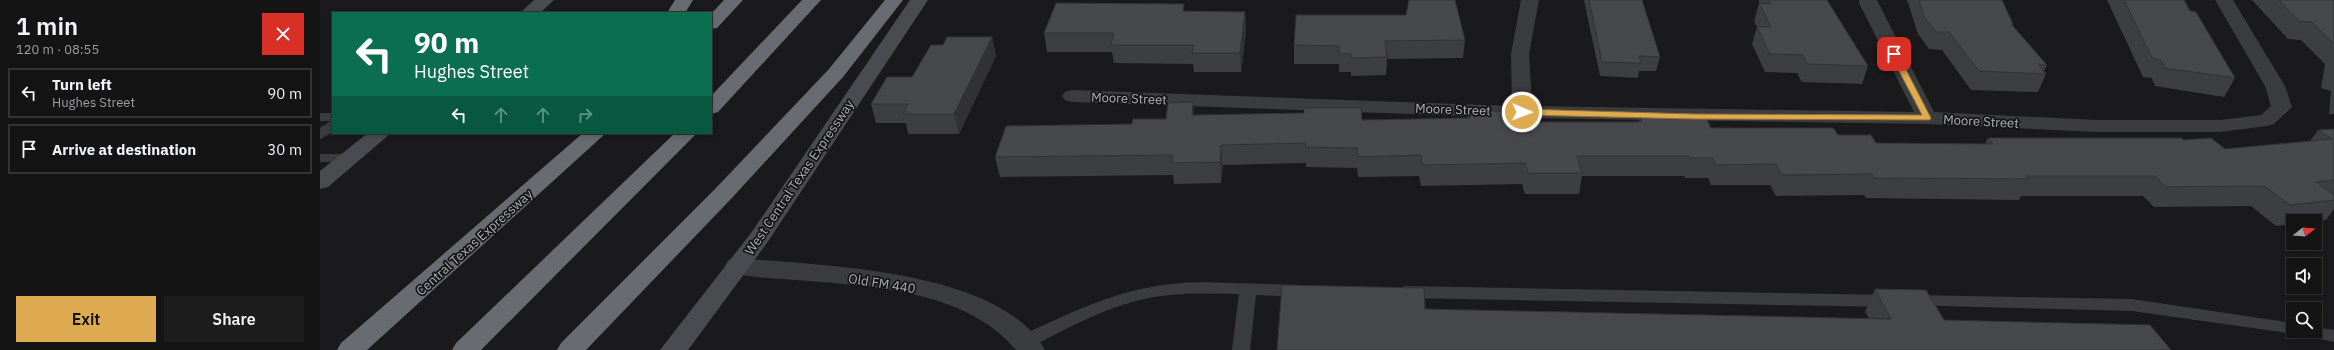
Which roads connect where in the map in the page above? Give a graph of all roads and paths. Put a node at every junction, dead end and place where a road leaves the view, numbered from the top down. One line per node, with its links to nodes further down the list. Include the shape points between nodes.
1 (545, 0): 10 (main road)
2 (684, 0): 11 (highway)
3 (734, 0): 12 (highway)
4 (812, 0): 14 (highway)
5 (894, 0): 37 (highway, via 836,73 722,195)
6 (919, 0): 27 (main road, West Central Texas Expressway, via 759,238)
7 (1530, 0): 15 (street, via 1520,54)
8 (1868, 0): 18 (street)
9 (2224, 0): 18 (street, Moore Street, via 2275,86 2282,107 2268,120 2220,126 2097,126)
10 (530, 12)
11 (677, 12)
12 (712, 23)
13 (1072, 96): 15 (street, Moore Street)
14 (712, 107)
15 (1522, 112): 18 (street, Moore Street)
16 (320, 117): 17 (lane)
17 (332, 117)
18 (1927, 118)
19 (332, 126): 23 (lane)
20 (380, 134): 25 (main road)
21 (595, 134): 35 (highway, Central Texas Expressway)
22 (686, 134): 36 (highway)
23 (320, 135)
24 (320, 158): 25 (lane)
25 (350, 158): 26 (main road)
26 (320, 182)
27 (737, 266): 34 (street, Old FM 440, via 900,283 969,302 1006,322); 38 (main road, West Central Texas Expressway)
28 (1248, 290): 29 (lane); 34 (lane, via 1183,289 1142,293 1094,310); 39 (lane)
29 (1320, 291)
30 (1392, 292): 31 (lane, via 2132,305)
31 (2286, 328)
32 (2322, 334): 33 (lane)
33 (2334, 336)
34 (1028, 346)
35 (350, 350)
36 (465, 350)
37 (570, 350)
38 (673, 350)
39 (1241, 350)

